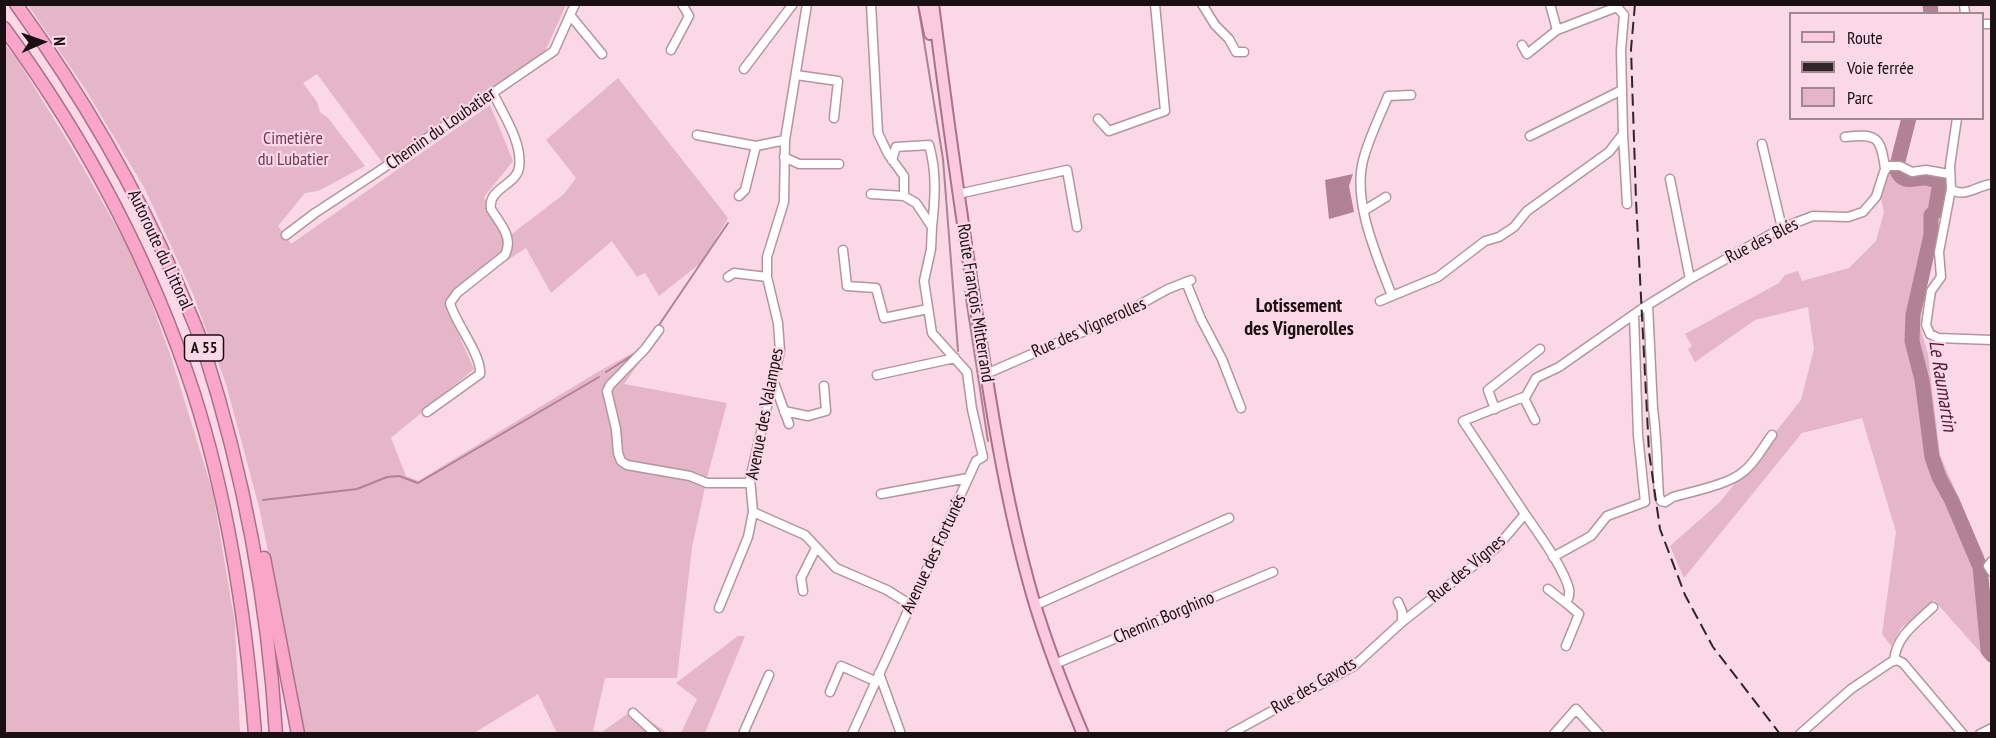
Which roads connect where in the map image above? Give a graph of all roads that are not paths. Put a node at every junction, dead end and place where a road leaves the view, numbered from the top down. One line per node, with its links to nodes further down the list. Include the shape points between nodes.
1 (15, 4): 65 (highway, Autoroute du Littoral / A 55, via 54,57 109,147 158,239)
2 (575, 4): 12 (street, Chemin du Loubatier)
3 (682, 4): 16 (street, via 689,16)
4 (793, 4): 19 (street)
5 (807, 4): 20 (street, Avenue des Valampes)
6 (871, 4): 36 (street, via 878,133)
7 (924, 4): 25 (main road)
8 (933, 4): 25 (main road)
9 (1155, 4): 26 (street, via 1164,111 1109,130)
10 (1202, 4): 17 (street, via 1236,52)
11 (1550, 4): 14 (street)
12 (570, 15): 18 (street); 22 (street, Chemin du Loubatier, via 555,51)
13 (4, 28): 101 (highway, Autoroute du Littoral / A 55, via 88,154 138,251 168,323 194,394 216,473)
14 (1557, 30): 15 (street, via 1527,54); 21 (street, via 1617,7 1624,15)
15 (1522, 45)
16 (671, 50)
17 (1244, 52)
18 (602, 54)
19 (744, 69)
20 (796, 75): 24 (street, via 838,81); 32 (street, Avenue des Valampes)
21 (1622, 90): 28 (street); 30 (street)
22 (493, 93): 53 (street, Chemin du Loubatier); 76 (street, via 516,141 519,165 517,174 492,197 490,204 509,246 505,255 450,303 477,359 480,374)
23 (1411, 95): 49 (street, via 1388,96 1364,159 1361,191)
24 (834, 118)
25 (947, 118): 44 (main road, Route François Mitterrand)
26 (1098, 119)
27 (1957, 120): 39 (street)
28 (1623, 134): 48 (street); 58 (street, via 1609,152 1527,211 1514,227 1485,240 1438,277)
29 (697, 135): 34 (street)
30 (1530, 136)
31 (1845, 137): 38 (street, via 1873,137)
32 (785, 140): 34 (street); 35 (street, Avenue des Valampes)
33 (1762, 144): 52 (street)
34 (756, 146): 45 (street, via 745,190)
35 (784, 157): 37 (street, via 799,164); 56 (street, Avenue des Valampes, via 784,202 767,257)
36 (892, 159): 46 (street, via 904,177); 51 (street, via 896,147 929,144 935,198)
37 (839, 164)
38 (1893, 167): 39 (street); 52 (street, Rue des Blés, via 1868,207 1858,215 1813,216)
39 (1949, 174): 42 (street)
40 (1670, 179): 57 (street)
41 (1992, 184): 42 (street, via 1963,193)
42 (1952, 189): 64 (street, via 1939,252 1941,277 1931,291 1927,328 1938,338)
43 (871, 194): 46 (street)
44 (958, 194): 50 (street, via 1067,170); 68 (main road, Route François Mitterrand)
45 (739, 196)
46 (904, 196): 51 (street, via 916,203)
47 (1386, 197): 49 (street)
48 (1627, 204)
49 (1365, 210): 58 (street, via 1370,236)
50 (1077, 227)
51 (932, 228): 61 (street, via 924,281)
52 (1782, 228): 57 (street, Rue des Blés)
53 (286, 235)
54 (843, 250): 61 (street, via 847,286 876,288 884,318)
55 (728, 277): 56 (street, via 734,273)
56 (767, 277): 70 (street, Avenue des Valampes, via 780,351)
57 (1690, 279): 60 (street, Rue des Blés)
58 (1392, 296): 59 (street)
59 (1380, 301)
60 (1648, 305): 62 (street, Rue des Blés); 80 (street)
61 (928, 309): 67 (street, via 932,333)
62 (1634, 315): 72 (street, Rue des Blés, via 1559,367 1536,378); 79 (street)
63 (659, 330): 83 (street, via 608,391 621,461 707,483)
64 (1992, 340)
65 (204, 349): 114 (highway, Autoroute du Littoral / A 55, via 251,528); 115 (highway, via 232,423 256,520)
66 (1540, 349): 74 (street, via 1488,390)
67 (955, 358): 69 (street); 82 (street, Avenue des Fortunés, via 967,372 983,457 976,461)
68 (986, 374): 73 (street, Rue des Vignerolles, via 1188,281); 98 (main road, Route François Mitterrand, via 1007,487)
69 (877, 375)
70 (773, 380): 75 (street); 83 (street, Avenue des Valampes)
71 (824, 386): 75 (street, via 826,411 808,416)
72 (1524, 398): 74 (street); 77 (street)
73 (1241, 408)
74 (1496, 409): 86 (street, via 1463,422)
75 (784, 411): 78 (street)
76 (427, 412)
77 (1535, 420)
78 (789, 424)
79 (1638, 435): 80 (street); 89 (street, via 1645,502 1606,516 1591,536)
80 (1655, 435): 81 (street, via 1659,496 1663,502 1741,474)
81 (1772, 435)
82 (968, 478): 84 (street); 97 (street, Avenue des Fortunés)
83 (750, 483): 85 (street, Avenue des Valampes)
84 (881, 494)
85 (753, 512): 88 (street, via 805,535); 100 (street, Avenue des Valampes, via 748,537)
86 (1525, 514): 89 (street); 102 (street, Rue des Vignes, via 1497,547)
87 (1229, 518): 98 (street)
88 (816, 548): 94 (street, via 801,578); 97 (street, via 836,568 887,590)
89 (1553, 557): 96 (street, via 1569,591)
90 (1992, 561): 92 (street, via 1988,566)
91 (1273, 572): 106 (street, Chemin Borghino)
92 (1992, 572)
93 (1548, 589): 96 (street)
94 (803, 591)
95 (1398, 602): 102 (street)
96 (1566, 603): 103 (street, via 1579,616)
97 (910, 605): 108 (street, Avenue des Fortunés)
98 (1036, 605): 106 (main road, Route François Mitterrand)
99 (1933, 607): 105 (street, via 1903,636)
100 (719, 608)
101 (243, 617): 112 (highway); 113 (highway, Autoroute du Littoral / A 55)
102 (1402, 622): 104 (street, Rue des Vignes)
103 (1566, 646)
104 (1367, 654): 121 (street, Rue des Gavots, via 1354,666)
105 (1894, 661): 124 (street, via 1851,689); 125 (street, via 1903,663)
106 (1055, 664): 120 (main road, Route François Mitterrand)
107 (769, 675): 117 (street)
108 (877, 677): 109 (street, via 841,666); 118 (street, Avenue des Fortunés); 119 (street)
109 (830, 692)
110 (633, 713): 116 (street)
111 (1992, 728): 126 (street)
112 (246, 734)
113 (255, 734)
114 (276, 734)
115 (298, 734)
116 (656, 734)
117 (743, 734)
118 (852, 734)
119 (901, 734)
120 (1083, 734)
121 (1230, 734)
122 (1554, 734): 123 (street, via 1576,709)
123 (1599, 734)
124 (1800, 734)
125 (1963, 734)
126 (1980, 734)

